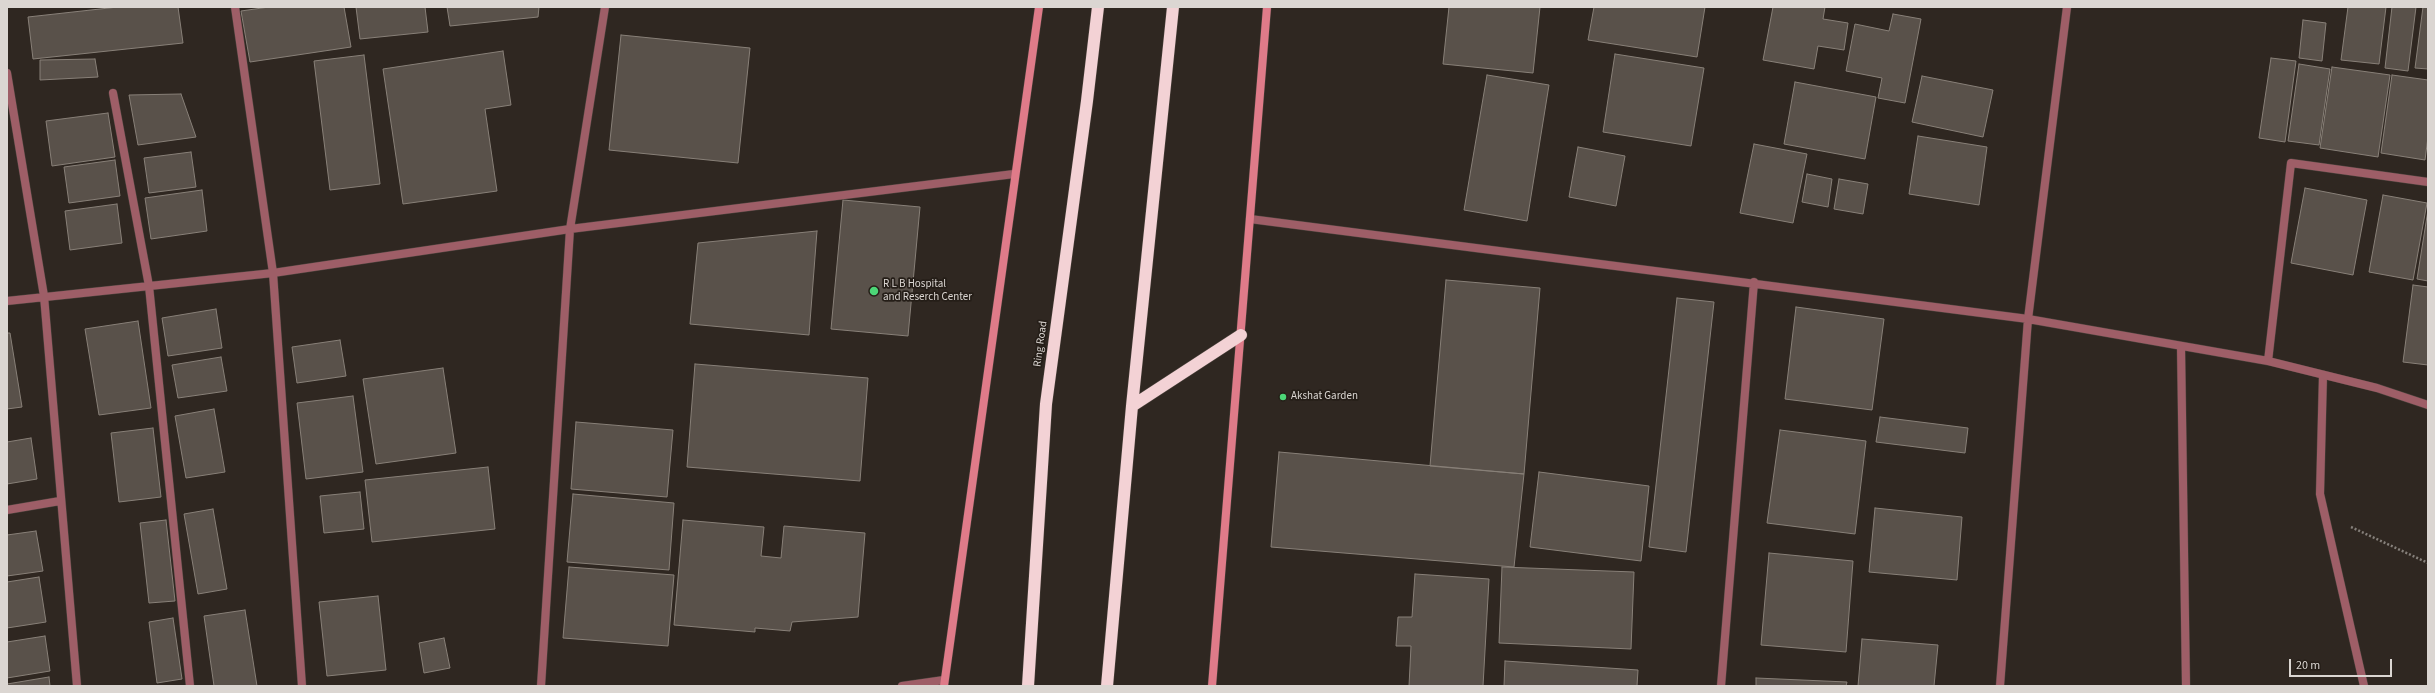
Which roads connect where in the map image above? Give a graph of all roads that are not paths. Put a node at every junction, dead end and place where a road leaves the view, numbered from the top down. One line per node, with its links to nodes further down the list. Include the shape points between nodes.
1 (235, 7): 15 (street)
2 (605, 7): 14 (street)
3 (1039, 7): 11 (street)
4 (1098, 7): 35 (highway, Ring Road, via 1046,404)
5 (1173, 7): 26 (highway)
6 (1267, 7): 13 (street)
7 (2067, 7): 20 (street)
8 (7, 72): 9 (street)
9 (9, 88): 18 (street)
10 (113, 93): 17 (street)
11 (1014, 174): 14 (street); 29 (street)
12 (2428, 182): 23 (street, via 2291,163)
13 (1250, 219): 16 (street); 21 (street)
14 (570, 229): 15 (street); 33 (street)
15 (273, 273): 17 (street); 32 (street)
16 (1754, 282): 20 (street); 38 (street)
17 (149, 286): 18 (street); 31 (street)
18 (44, 296): 19 (street); 27 (street)
19 (7, 301)
20 (2028, 319): 22 (street); 39 (street)
21 (1241, 335): 26 (highway); 37 (street)
22 (2181, 346): 23 (street); 40 (street)
23 (2268, 361): 24 (street)
24 (2323, 375): 25 (street, via 2377,388); 41 (street, via 2320,494)
25 (2428, 405)
26 (1132, 406): 36 (highway)
27 (60, 501): 28 (street); 30 (street)
28 (7, 510)
29 (944, 683): 34 (street)
30 (77, 686)
31 (190, 686)
32 (302, 686)
33 (541, 686)
34 (902, 686)
35 (1028, 686)
36 (1107, 686)
37 (1212, 686)
38 (1721, 686)
39 (2000, 686)
40 (2186, 686)
41 (2364, 686)

